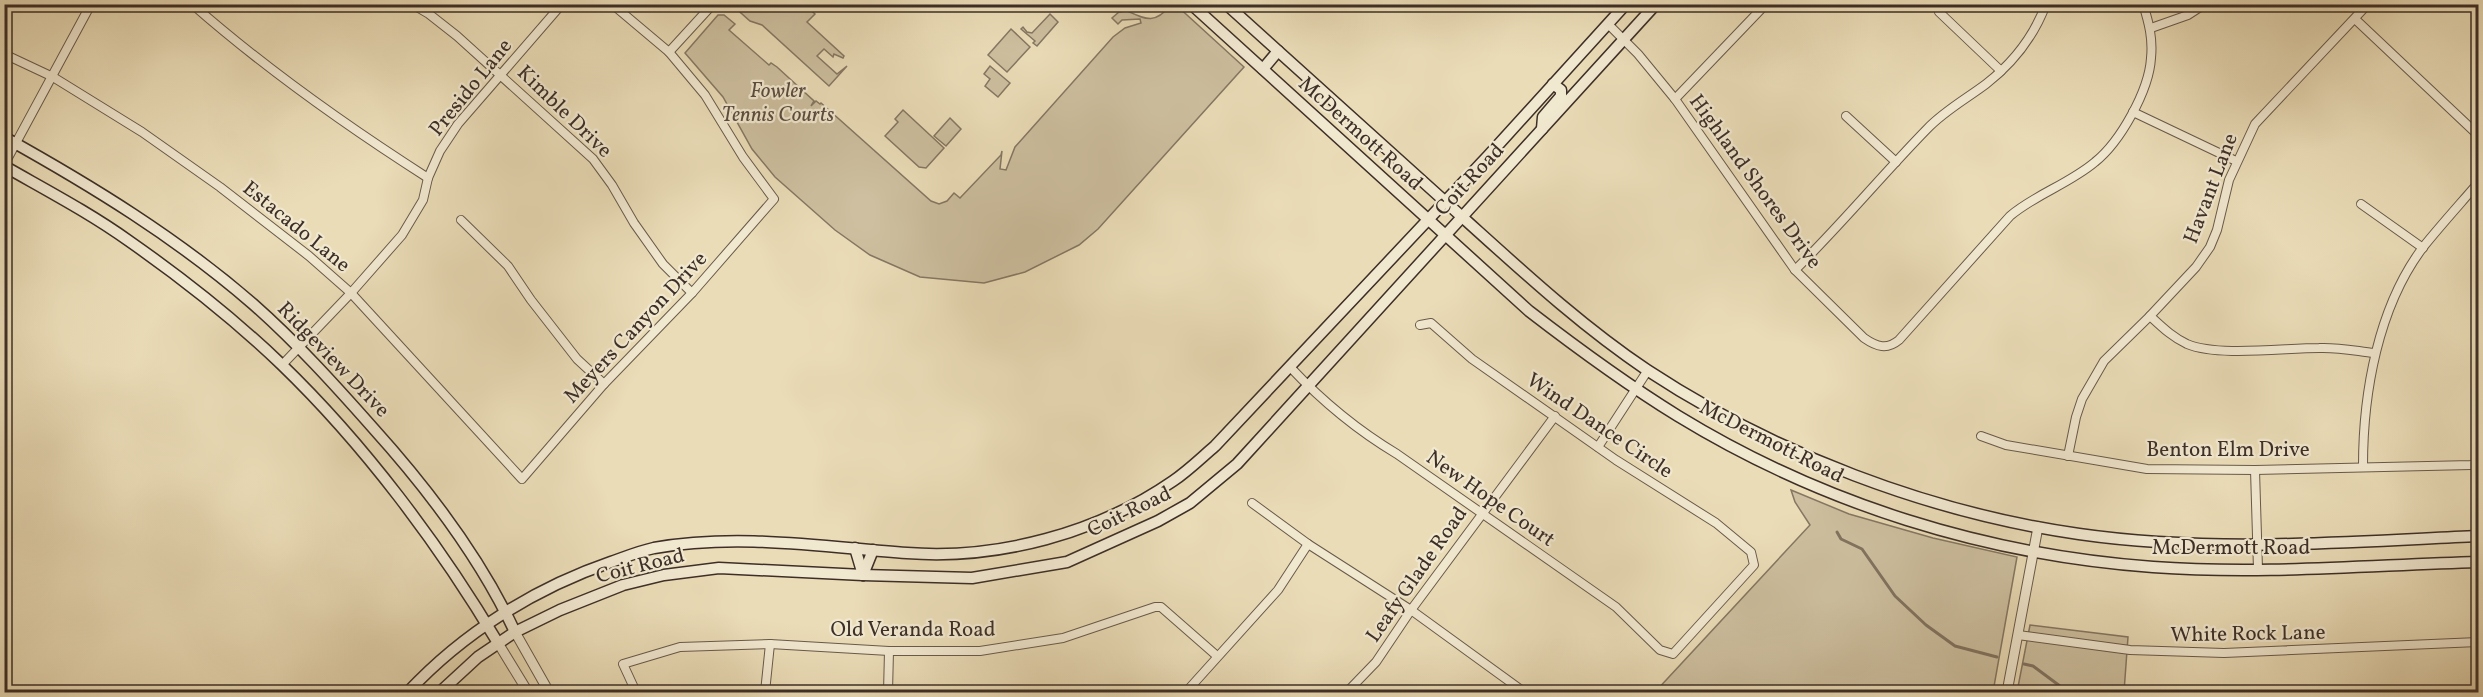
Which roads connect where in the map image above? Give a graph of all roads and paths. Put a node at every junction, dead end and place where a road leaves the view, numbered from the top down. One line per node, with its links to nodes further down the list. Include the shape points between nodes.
1 (91, 4): 27 (street)
2 (192, 4): 39 (street, via 345,125)
3 (412, 4): 26 (street, Kimble Drive)
4 (562, 4): 26 (street, Presido Lane)
5 (612, 4): 22 (street)
6 (713, 4): 22 (street)
7 (1191, 4): 24 (main road, McDermott Road)
8 (1226, 4): 21 (main road, McDermott Road)
9 (1626, 4): 18 (main road, Coit Road)
10 (1656, 4): 20 (main road, Coit Road)
11 (1766, 4): 29 (street)
12 (2046, 4): 25 (street, via 2026,42)
13 (2142, 4): 19 (street)
14 (2205, 4): 19 (street, via 2188,15)
15 (2368, 4): 17 (street, Havant Lane)
16 (1939, 12): 25 (street)
17 (2355, 18): 33 (street); 36 (street, Havant Lane, via 2255,124)
18 (1608, 24): 20 (street, Highland Shores Drive); 28 (main road, Coit Road)
19 (2151, 28): 30 (street, via 2149,73)
20 (1623, 41): 29 (street, Highland Shores Drive); 32 (main road, Coit Road)
21 (1278, 51): 24 (main road); 41 (main road, McDermott Road)
22 (669, 52): 50 (street, Meyers Canyon Drive, via 705,95 774,199)
23 (4, 54): 27 (street, Estacado Lane)
24 (1263, 69): 45 (main road, McDermott Road)
25 (2001, 71): 37 (street, via 1929,127)
26 (501, 74): 39 (street, Presido Lane, via 458,124); 50 (street, Kimble Drive, via 593,159 663,264)
27 (53, 77): 35 (street); 49 (street, Estacado Lane, via 142,132 220,187)
28 (1553, 84): 32 (main road, via 1561,90 1561,96 1543,117); 41 (main road, Coit Road)
29 (1675, 99): 48 (street, Highland Shores Drive)
30 (2133, 112): 36 (street); 48 (street, Highland Shores Drive, via 2101,157 2010,216 1899,340 1884,347 1864,338)
31 (1846, 116): 37 (street)
32 (1542, 129): 43 (main road, Coit Road)
33 (2478, 135)
34 (4, 137): 35 (main road, Ridgeview Drive)
35 (16, 144): 38 (street); 53 (main road, Ridgeview Drive, via 150,225 253,304)
36 (2236, 161): 51 (street, Havant Lane, via 2210,247)
37 (1896, 162): 48 (street)
38 (4, 166): 55 (main road, Ridgeview Drive, via 128,240 210,302)
39 (428, 178): 49 (street, Presido Lane, via 423,200 402,235)
40 (2478, 183): 47 (street)
41 (1445, 202): 43 (main road, McDermott Road); 45 (main road, Coit Road)
42 (2361, 204): 47 (street)
43 (1461, 216): 46 (main road, Coit Road); 57 (main road, McDermott Road, via 1543,290)
44 (461, 220): 58 (street, via 508,266 577,358)
45 (1428, 220): 46 (main road, McDermott Road); 56 (main road, Coit Road)
46 (1444, 234): 59 (main road, Coit Road); 60 (main road, McDermott Road, via 1529,311)
47 (2423, 248): 54 (street, via 2390,309)
48 (1795, 270)
49 (351, 293): 53 (street, Presido Lane); 68 (street, Estacado Lane)
50 (692, 293): 58 (street, Meyers Canyon Drive)
51 (2150, 316): 54 (street, via 2170,334 2209,350 2320,347); 64 (street, Havant Lane, via 2104,361 2090,383 2076,417)
52 (1420, 324): 61 (street, Wind Dance Circle, via 1431,323 1472,359)
53 (298, 347): 55 (street, Presido Lane); 82 (main road, Ridgeview Drive, via 403,462 478,565)
54 (2374, 353): 66 (street)
55 (282, 365): 83 (main road, Ridgeview Drive, via 360,450 445,558)
56 (1291, 368): 59 (street, New Hope Court); 76 (main road, Coit Road, via 1192,467 1126,509 1061,533 999,548 933,554)
57 (1648, 370): 60 (street); 71 (main road, McDermott Road, via 1766,437 1853,474 1972,512)
58 (604, 384): 68 (street, Meyers Canyon Drive)
59 (1308, 386): 70 (street, New Hope Court, via 1367,437); 80 (main road, Coit Road, via 1237,464 1190,503 1067,562 972,578)
60 (1636, 388): 63 (street); 77 (main road, McDermott Road, via 1679,417 1760,461 1842,498 1973,539)
61 (1555, 417): 63 (street, Wind Dance Circle); 70 (street, Leafy Glade Road)
62 (1981, 436): 64 (street, Benton Elm Drive, via 2006,445)
63 (1598, 447): 90 (street, Wind Dance Circle, via 1716,523 1751,552 1754,565)
64 (2068, 456): 67 (street, Benton Elm Drive, via 2146,469)
65 (2478, 462): 66 (street, Benton Elm Drive)
66 (2363, 466): 67 (street, Benton Elm Drive)
67 (2255, 470): 74 (street)
68 (522, 479)
69 (1252, 503): 73 (street)
70 (1481, 514): 81 (street, Leafy Glade Road); 90 (street, New Hope Court, via 1616,607 1660,650)
71 (2038, 527): 74 (main road, McDermott Road, via 2080,535 2190,544); 77 (street)
72 (2478, 536): 74 (main road, McDermott Road)
73 (1308, 544): 81 (street); 91 (street, via 1278,590)
74 (2258, 545): 79 (street)
75 (855, 548): 76 (main road, Coit Road); 80 (main road); 82 (main road, Coit Road, via 747,540 653,548 591,569)
76 (873, 550): 80 (main road)
77 (2033, 552): 79 (main road, McDermott Road, via 2154,567); 85 (street)
78 (2478, 562): 79 (main road, McDermott Road)
79 (2258, 569)
80 (863, 575): 84 (main road, Coit Road, via 719,568 664,576 622,585)
81 (1411, 610): 100 (street, Leafy Glade Road, via 1376,662); 101 (street)
82 (506, 612): 83 (main road, Coit Road); 84 (main road, Ridgeview Drive)
83 (487, 624): 87 (main road, Ridgeview Drive); 92 (main road, Coit Road)
84 (515, 632): 87 (main road, Coit Road); 95 (street, Ridgeview Drive)
85 (2018, 635): 86 (street, White Rock Lane, via 2130,650 2224,653); 102 (street)
86 (2478, 642)
87 (498, 643): 93 (main road, Coit Road, via 469,664); 94 (street, Ridgeview Drive)
88 (770, 644): 89 (street, Old Veranda Road); 96 (street, Old Veranda Road, via 680,647 623,664); 97 (street)
89 (889, 651): 91 (street, Old Veranda Road, via 980,651 1063,638 1161,607); 98 (street)
90 (1673, 654)
91 (1217, 656): 99 (street)
92 (408, 693)
93 (440, 693)
94 (528, 693)
95 (549, 693)
96 (636, 693)
97 (765, 693)
98 (888, 693)
99 (1186, 693)
100 (1347, 693)
101 (1524, 693)
102 (2007, 693)

